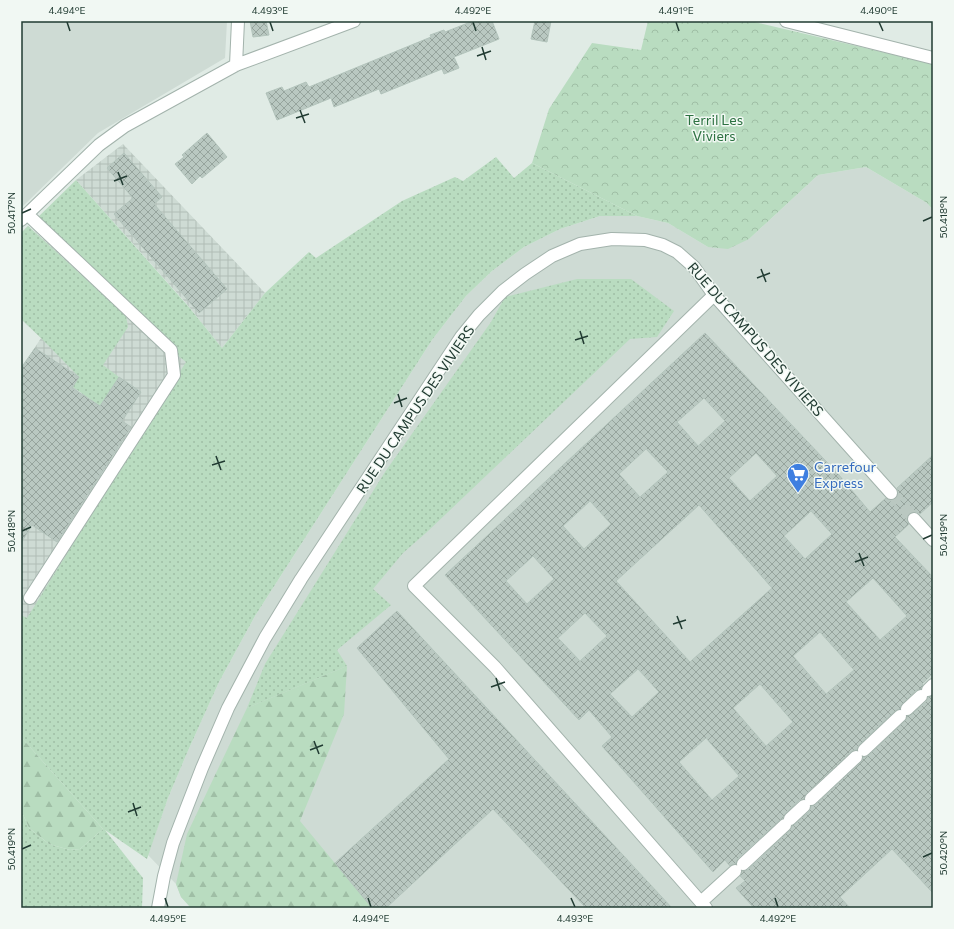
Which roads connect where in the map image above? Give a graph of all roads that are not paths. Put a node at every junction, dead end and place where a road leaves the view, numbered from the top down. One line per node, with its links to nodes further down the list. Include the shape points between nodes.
1 (238, 21): 5 (street)
2 (354, 21): 5 (street)
3 (786, 21): 4 (street)
4 (933, 58)
5 (236, 65): 6 (street, via 125,126 98,145)
6 (24, 217): 11 (street, via 172,350 174,375)
7 (714, 295): 8 (street, RUE DU CAMPUS DES VIVIERS); 13 (street, RUE DU CAMPUS DES VIVIERS, via 694,267 678,252 645,240 612,239 580,244 552,256 525,274 479,315 461,337 301,579 265,638 228,708 202,768 173,843); 14 (street, via 414,586 496,667)
8 (891, 493)
9 (914, 519): 10 (street)
10 (933, 540)
11 (30, 598)
12 (927, 691): 14 (street, via 739,867)
13 (159, 902)
14 (704, 905)

